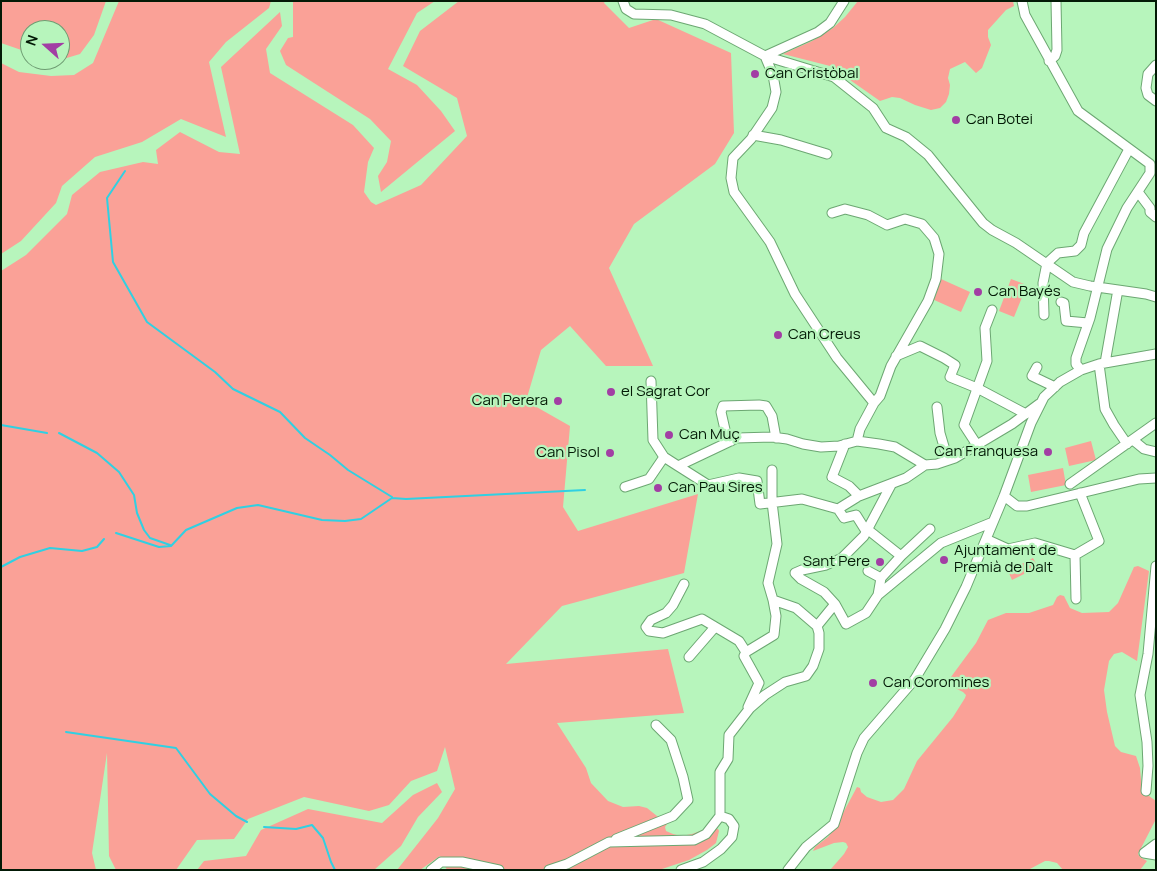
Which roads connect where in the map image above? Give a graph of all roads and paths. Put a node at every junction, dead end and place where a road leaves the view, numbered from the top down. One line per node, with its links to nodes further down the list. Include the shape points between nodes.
1 (623, 1): 5 (street, via 626,9 634,14 670,15 705,24)
2 (844, 1): 5 (street, via 830,23 818,32)
3 (1022, 1): 6 (street, via 1025,15)
4 (1056, 1): 6 (street, via 1057,50)
5 (765, 56): 9 (street, via 776,92 772,108); 15 (street, via 834,77 873,108 886,128 906,137 928,155 983,223)
6 (1049, 61): 10 (street, via 1078,112)
7 (1156, 65): 8 (street, via 1148,74 1146,88 1148,95)
8 (1156, 101)
9 (753, 135): 11 (street); 31 (street, via 733,158 731,178 734,192 770,242 795,294 833,352)
10 (1129, 148): 12 (street, via 1150,164 1150,173); 15 (street, via 1080,245 1075,251 1058,253)
11 (827, 154)
12 (1138, 192): 14 (street); 16 (street, via 1113,235)
13 (832, 213): 24 (street, via 845,208 887,224 905,219 922,224 934,238 939,254 936,279 928,301)
14 (1156, 217)
15 (1047, 263): 16 (street, via 1073,282); 21 (street, via 1043,283)
16 (1097, 288): 18 (street); 22 (street)
17 (1117, 295): 25 (street)
18 (1155, 295)
19 (1061, 302): 22 (street, via 1064,302 1066,321)
20 (992, 310): 30 (street, via 985,328 987,361)
21 (1044, 316)
22 (1088, 324): 27 (street, via 1076,358)
23 (1156, 354): 25 (street)
24 (896, 356): 30 (street, via 920,346 955,365 950,377); 31 (street)
25 (1102, 363): 27 (street); 39 (street, via 1105,409)
26 (1036, 367): 29 (street, via 1032,376)
27 (1081, 370): 29 (street)
28 (651, 381): 43 (street, via 653,440)
29 (1055, 386): 32 (street)
30 (977, 388): 34 (street); 41 (street, via 964,425)
31 (874, 403): 37 (street)
32 (1041, 403): 34 (street); 54 (street)
33 (936, 407): 44 (street)
34 (1026, 414): 41 (street)
35 (1156, 423): 39 (street)
36 (776, 438): 38 (street, via 737,438); 38 (street, via 772,416 766,406 723,406 721,412 726,434); 40 (street, via 821,447)
37 (857, 440): 40 (street); 45 (street, via 895,447)
38 (731, 441): 46 (street)
39 (1130, 442): 42 (street); 49 (street)
40 (845, 444): 53 (street, via 832,476)
41 (977, 445): 44 (street)
42 (1156, 452)
43 (664, 457): 46 (street); 51 (street, via 649,479)
44 (948, 460): 45 (street)
45 (925, 465): 50 (street)
46 (678, 466): 55 (street, via 708,485 739,478 757,481 760,504)
47 (772, 470): 55 (street)
48 (1156, 478): 52 (street)
49 (1070, 484)
50 (891, 485): 53 (street); 59 (street)
51 (625, 487)
52 (1080, 493): 54 (street, via 1027,506 1017,506); 61 (street, via 1099,541)
53 (859, 496): 56 (street)
54 (1004, 496): 57 (street)
55 (772, 502): 56 (street, via 802,499); 69 (street, via 776,544 768,583)
56 (838, 509): 59 (street, via 844,518 856,515)
57 (994, 522): 60 (street); 67 (street, via 941,543)
58 (930, 529): 62 (street)
59 (867, 530): 62 (street); 70 (street, via 842,558 795,573 824,592)
60 (986, 538): 61 (street, via 1008,549 1034,543); 86 (street, via 946,630 915,680 864,738 834,824 806,847)
61 (1075, 555): 68 (street)
62 (901, 556): 65 (street)
63 (1156, 566): 77 (street, via 1148,654 1140,695 1147,742)
64 (868, 571): 65 (street)
65 (881, 578): 67 (street)
66 (684, 584): 72 (street, via 666,613 651,620 646,627 649,631 663,633 702,619)
67 (878, 595): 70 (street, via 866,613 846,624)
68 (1076, 599)
69 (772, 600): 71 (street, via 796,608); 73 (street, via 776,616 774,635)
70 (835, 604): 71 (street)
71 (817, 626): 75 (street, via 819,649 806,676 785,682 765,695)
72 (715, 627): 73 (street, via 739,641); 74 (street)
73 (746, 652): 75 (street, via 744,656 759,684)
74 (689, 657)
75 (743, 717): 78 (street, via 729,735 728,759 720,772)
76 (656, 725): 79 (street, via 671,740 688,800 673,816)
77 (1146, 791)
78 (720, 816): 79 (street, via 706,834 694,840); 85 (street, via 729,819 734,826 732,837 703,862)
79 (609, 842): 84 (street)
80 (1156, 844): 81 (street, via 1144,853)
81 (1156, 855)
82 (431, 870): 83 (street, via 441,862 462,862)
83 (499, 870)
84 (549, 870)
85 (681, 870)
86 (788, 870)

